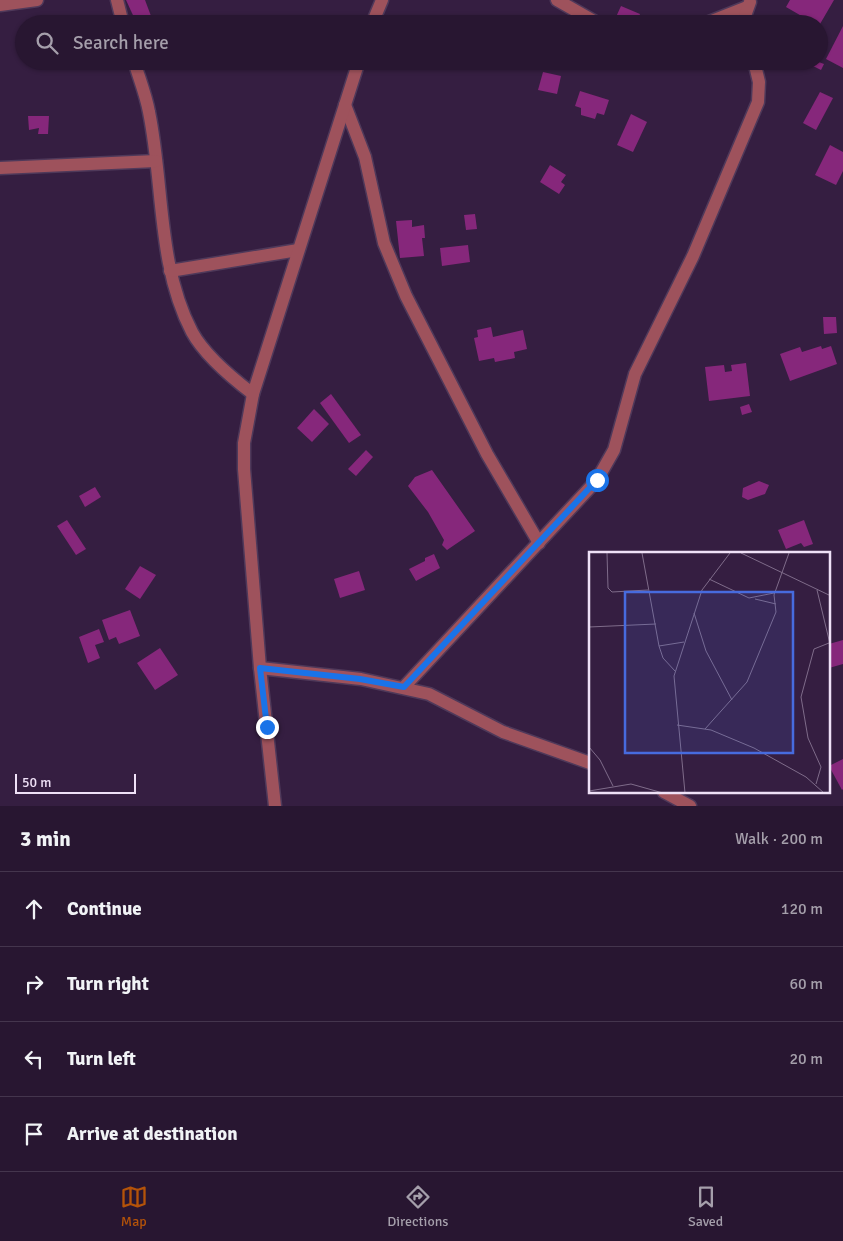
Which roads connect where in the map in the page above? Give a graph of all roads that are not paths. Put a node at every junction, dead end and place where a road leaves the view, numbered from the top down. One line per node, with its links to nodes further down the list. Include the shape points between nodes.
1 (37, 0): 6 (street)
2 (117, 0): 7 (street)
3 (382, 0): 8 (street)
4 (557, 0): 9 (street)
5 (749, 4): 10 (street)
6 (0, 5)
7 (121, 15)
8 (376, 15)
9 (583, 15)
10 (724, 15)
11 (137, 70): 15 (street, via 149,111)
12 (356, 70): 14 (street)
13 (757, 70): 20 (street, via 758,102 693,256 635,374 614,450 597,480)
14 (345, 105): 17 (street); 20 (street, via 365,157 384,243 406,296 487,454)
15 (156, 161): 16 (street); 18 (street)
16 (0, 168)
17 (298, 250): 18 (street); 19 (street)
18 (170, 271): 19 (street, via 180,306 193,334 210,356)
19 (253, 394): 21 (street, via 244,443 244,469)
20 (539, 542): 22 (street)
21 (260, 668): 22 (street); 25 (street)
22 (404, 687): 23 (street, via 429,694 503,732)
23 (589, 763)
24 (668, 794): 26 (street)
25 (275, 806)
26 (690, 806)

